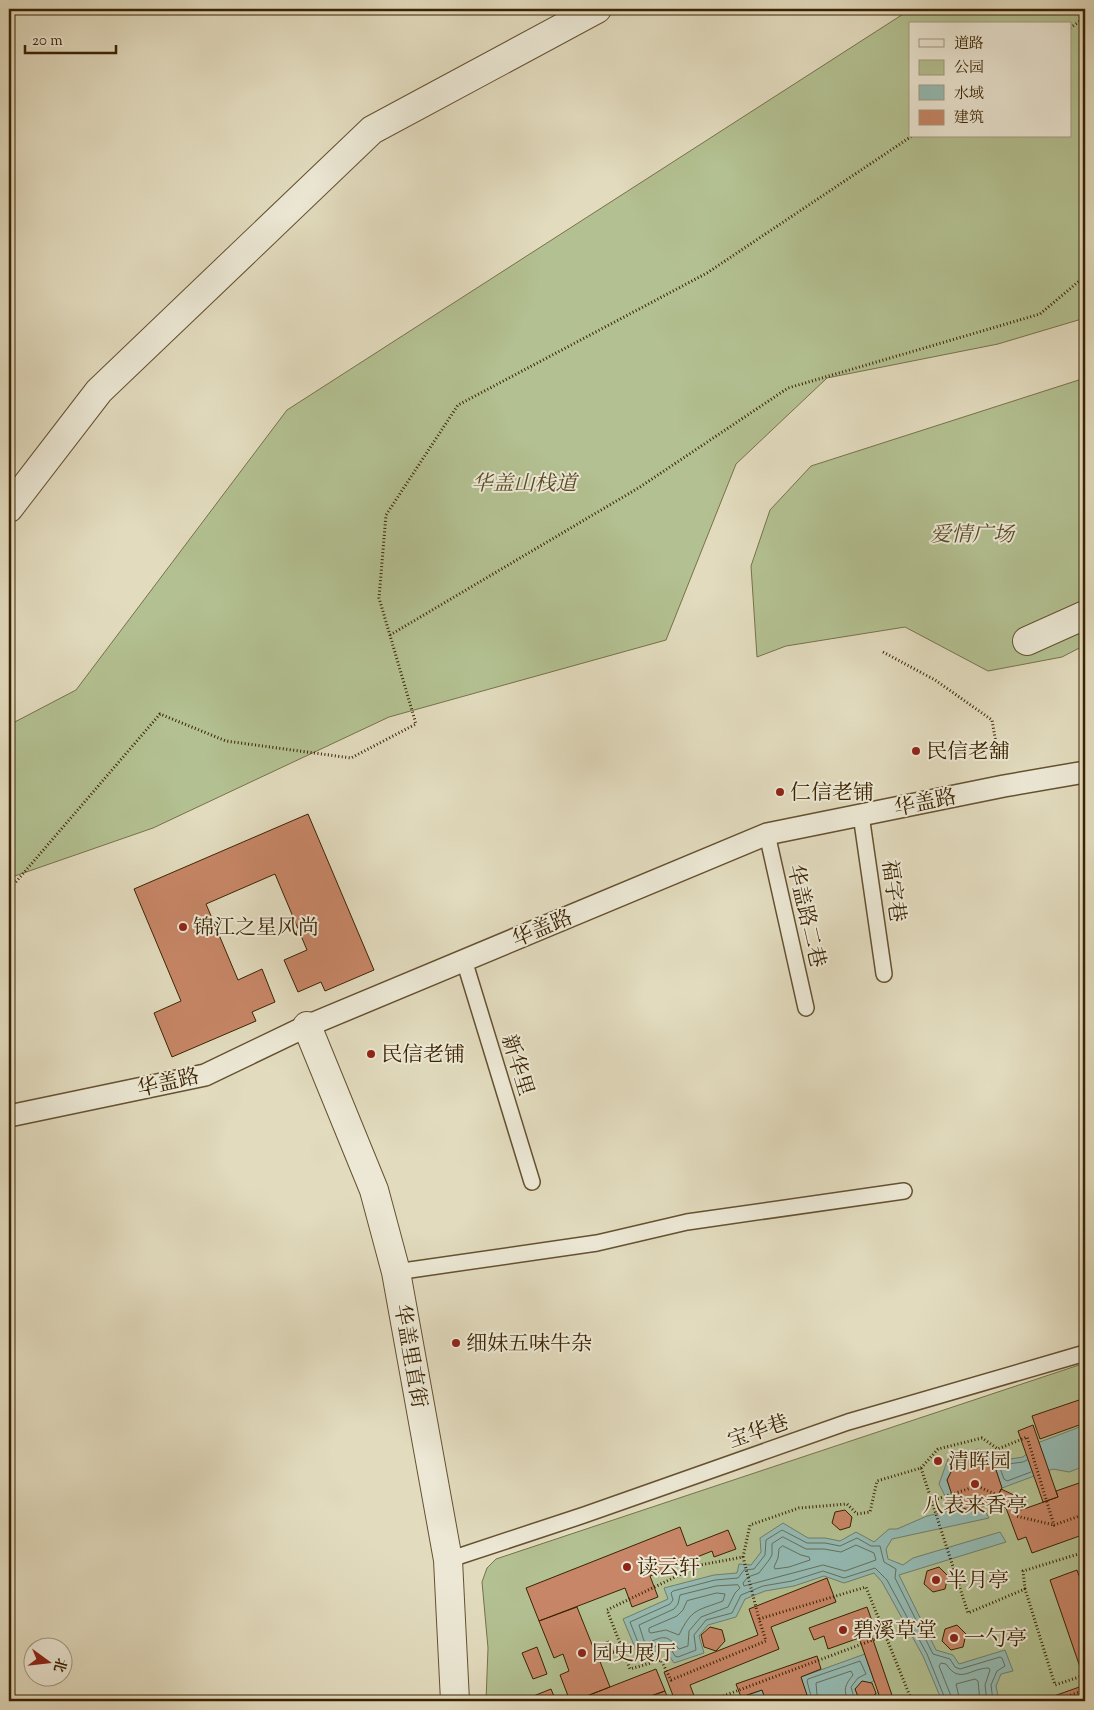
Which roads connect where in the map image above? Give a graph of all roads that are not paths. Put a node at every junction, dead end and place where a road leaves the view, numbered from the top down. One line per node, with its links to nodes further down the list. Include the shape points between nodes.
1 (597, 9): 2 (street, via 372,130 99,391)
2 (9, 508)
3 (1085, 615): 4 (street)
4 (1027, 641)
5 (1085, 772): 6 (street, 华盖路)
6 (861, 815): 7 (street, 华盖路); 9 (lane, 福字巷)
7 (767, 834): 8 (street, 华盖路); 10 (lane, 华盖路二巷)
8 (464, 960): 11 (street, 华盖路); 13 (lane, 新华里)
9 (884, 974)
10 (806, 1008)
11 (307, 1026): 12 (street, 华盖路, via 205,1075); 15 (street, 华盖里直街, via 374,1190)
12 (9, 1116)
13 (532, 1182)
14 (904, 1192): 15 (lane, via 687,1222 597,1243)
15 (396, 1272): 17 (street, 华盖里直街)
16 (1085, 1353): 17 (lane, 宝华巷, via 848,1422)
17 (448, 1560): 18 (street, 华盖里直街)
18 (456, 1701)

